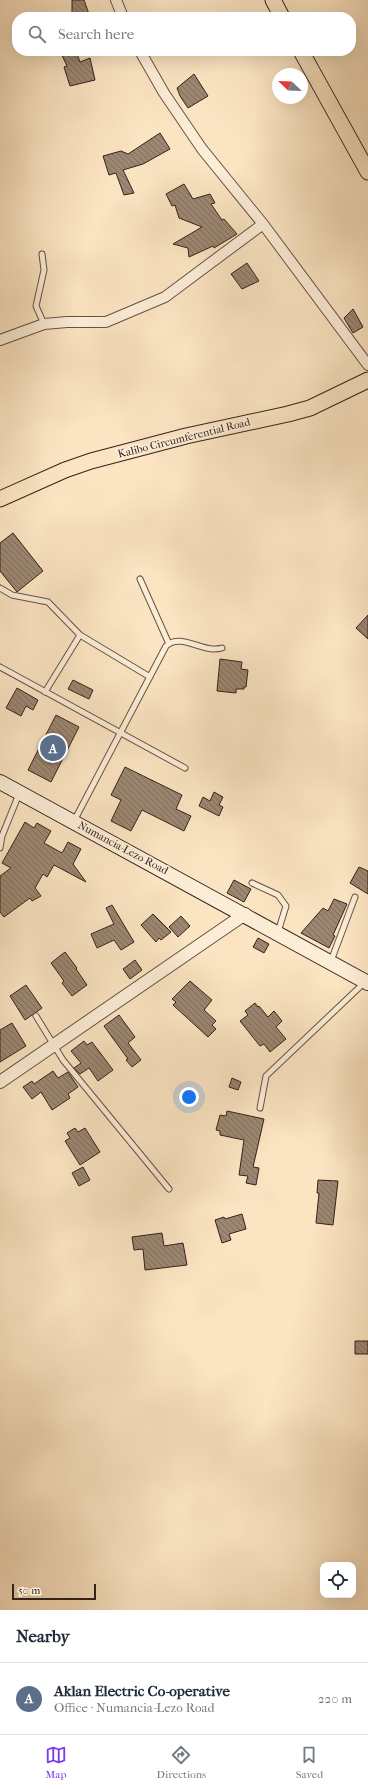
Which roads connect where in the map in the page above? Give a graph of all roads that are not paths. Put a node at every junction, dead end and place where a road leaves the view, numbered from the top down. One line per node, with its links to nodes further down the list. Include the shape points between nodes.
1 (116, 0): 3 (street)
2 (273, 0): 4 (main road)
3 (121, 12)
4 (279, 12)
5 (143, 56): 8 (street, via 164,93 202,149)
6 (304, 56): 7 (main road)
7 (368, 172)
8 (263, 224): 10 (street, via 165,297 106,322); 12 (street)
9 (42, 254): 10 (lane, via 44,270 36,306)
10 (44, 324): 11 (street)
11 (0, 340)
12 (368, 365)
13 (368, 380): 14 (main road, Kalibo Circumferential Road, via 310,408 186,436 92,461)
14 (0, 499)
15 (140, 579): 18 (lane)
16 (0, 588): 17 (lane, via 12,595 48,602)
17 (80, 635): 21 (lane); 22 (lane)
18 (169, 644): 19 (lane, via 179,640 212,649); 21 (lane)
19 (222, 648)
20 (0, 667): 22 (lane)
21 (150, 677): 23 (lane)
22 (45, 692): 23 (lane)
23 (120, 734): 24 (lane); 27 (lane)
24 (185, 768)
25 (0, 782): 26 (main road, Numancia-Lezo Road)
26 (19, 793): 27 (main road, Numancia-Lezo Road); 28 (lane, via 2,836)
27 (74, 822): 31 (main road, Numancia-Lezo Road)
28 (0, 848)
29 (252, 883): 32 (lane, via 278,895 286,906)
30 (355, 897): 33 (lane)
31 (245, 914): 32 (main road, Numancia-Lezo Road); 36 (street)
32 (278, 933): 33 (main road, Numancia-Lezo Road)
33 (330, 962): 34 (main road, Numancia-Lezo Road)
34 (367, 982): 38 (lane, via 266,1076)
35 (36, 1016): 36 (lane)
36 (53, 1046): 37 (street); 39 (lane)
37 (0, 1082)
38 (260, 1108)
39 (169, 1189)

